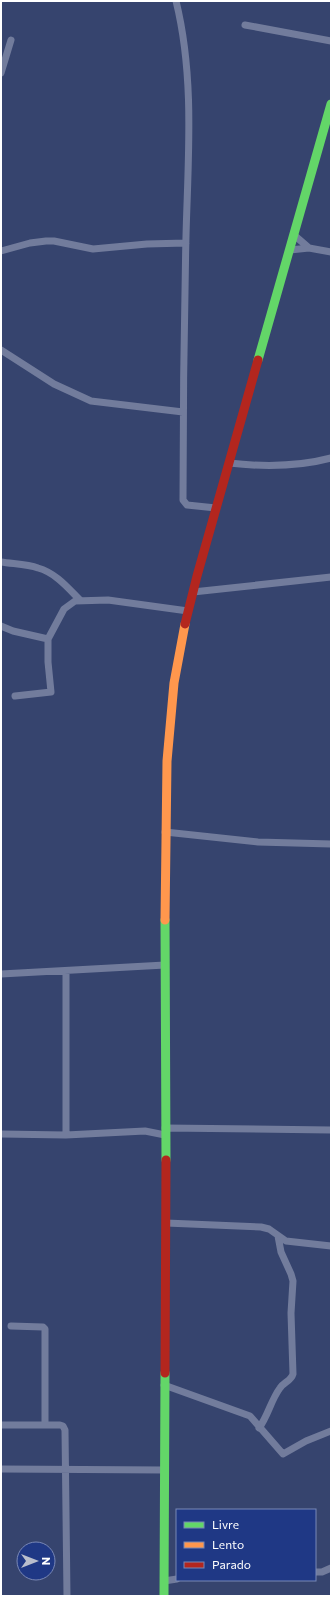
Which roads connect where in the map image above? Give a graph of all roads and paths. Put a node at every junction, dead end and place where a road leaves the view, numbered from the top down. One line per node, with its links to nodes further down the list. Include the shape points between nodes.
1 (176, 1): 8 (street, via 185,53 188,101)
2 (245, 24): 4 (street)
3 (11, 40): 5 (street)
4 (331, 41)
5 (1, 73)
6 (331, 104): 7 (main road)
7 (294, 235): 9 (street); 10 (main road)
8 (186, 243): 11 (street, via 93,248 46,241); 14 (street)
9 (309, 248): 10 (street); 12 (street)
10 (290, 250): 16 (main road)
11 (1, 251)
12 (331, 252)
13 (1, 350): 14 (street, via 54,384 91,401)
14 (182, 412): 17 (street, via 183,500 187,505)
15 (331, 458): 16 (street, via 307,464 276,466)
16 (229, 463): 17 (main road)
17 (216, 508): 20 (main road)
18 (1, 562): 21 (street, via 38,568 52,574)
19 (331, 579): 20 (street)
20 (193, 592): 22 (main road)
21 (80, 600): 22 (street, via 108,600); 24 (street, via 64,610)
22 (188, 611): 26 (main road, via 174,683 167,761)
23 (1, 626): 24 (street)
24 (48, 639): 25 (street, via 51,692)
25 (15, 696)
26 (166, 832): 28 (street, via 258,842); 29 (main road)
27 (331, 838): 28 (street)
28 (331, 844)
29 (165, 965): 30 (street); 33 (main road)
30 (66, 971): 31 (street); 35 (street)
31 (1, 974)
32 (331, 1130): 33 (street)
33 (165, 1132): 35 (street); 36 (main road)
34 (1, 1134): 35 (street)
35 (66, 1135)
36 (166, 1223): 37 (street, via 261,1227); 40 (main road)
37 (278, 1236): 38 (street, via 286,1241); 43 (street, via 281,1252 293,1281 293,1374 279,1389)
38 (331, 1246)
39 (11, 1326): 42 (street, via 45,1329)
40 (164, 1384): 43 (street, via 250,1416); 47 (main road)
41 (1, 1424): 42 (street)
42 (45, 1424): 46 (street, via 60,1425 65,1430)
43 (260, 1428): 44 (street, via 283,1454)
44 (331, 1431)
45 (1, 1469): 46 (street)
46 (66, 1469): 47 (street); 52 (street)
47 (164, 1470): 51 (main road)
48 (331, 1568): 49 (street)
49 (316, 1572)
50 (176, 1579): 51 (street)
51 (164, 1581): 53 (main road)
52 (67, 1596)
53 (164, 1596)

